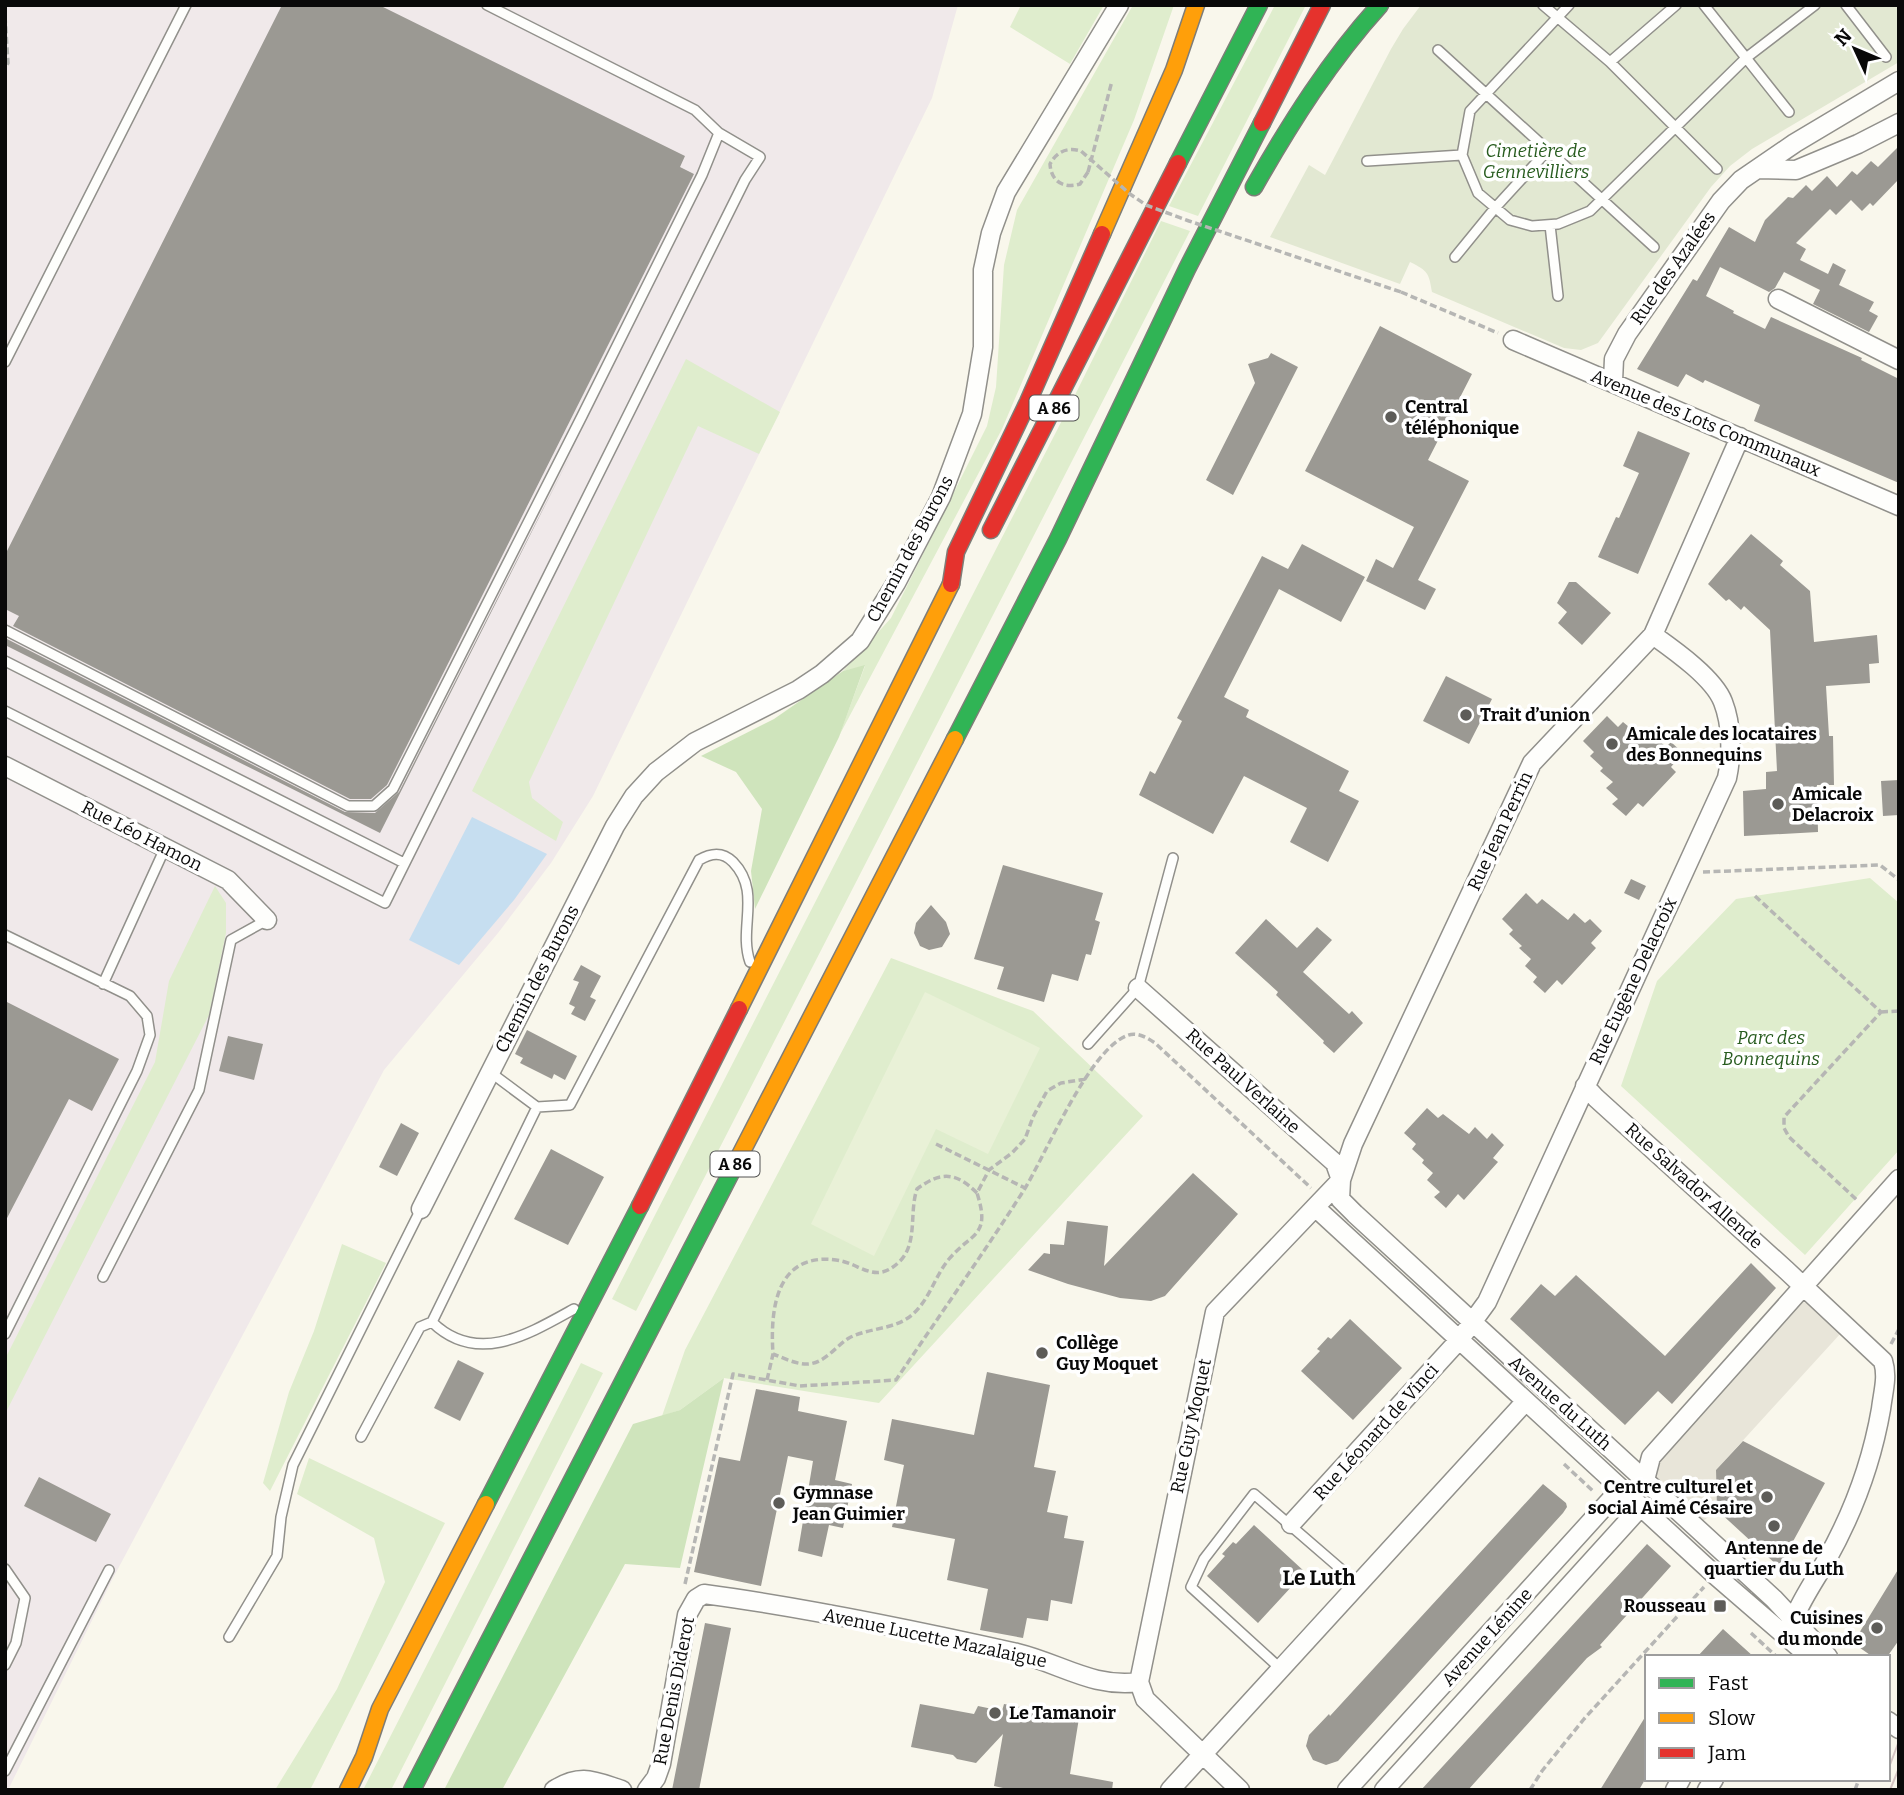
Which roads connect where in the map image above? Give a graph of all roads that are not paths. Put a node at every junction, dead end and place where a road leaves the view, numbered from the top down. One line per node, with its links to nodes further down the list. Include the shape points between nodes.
1 (186, 5): 42 (lane)
2 (487, 5): 24 (lane, via 695,110)
3 (1119, 5): 63 (street, Chemin des Burons, via 1006,192 983,270 983,347 972,414 941,497 896,583 860,641 822,674 695,742 634,796)
4 (1196, 5): 48 (highway, via 1159,106 956,552)
5 (1259, 5): 46 (highway, A 86)
6 (1322, 5): 37 (highway, A 86)
7 (1380, 5): 31 (highway, via 1327,66)
8 (1543, 5): 14 (lane)
9 (1569, 5): 14 (lane)
10 (1676, 5): 18 (lane)
11 (1704, 5): 17 (lane)
12 (1815, 5): 17 (lane)
13 (1846, 5): 16 (lane)
14 (1557, 18): 18 (lane); 20 (lane)
15 (1438, 50): 20 (lane)
16 (1886, 57)
17 (1746, 58): 21 (lane); 23 (lane)
18 (1610, 62): 23 (lane)
19 (1899, 81): 29 (street, Rue des Azalées)
20 (1487, 93): 25 (lane); 26 (lane, via 1470,111)
21 (1789, 112)
22 (1899, 123): 29 (street, via 1796,170)
23 (1675, 127): 28 (lane); 30 (lane)
24 (719, 133): 49 (lane, via 393,789 374,806 348,806); 56 (lane, via 760,156)
25 (1548, 150): 30 (lane); 32 (lane)
26 (1462, 155): 27 (lane); 32 (lane, via 1478,193)
27 (1367, 161)
28 (1717, 169)
29 (1757, 169): 43 (street, Rue des Azalées, via 1721,201 1626,334 1614,359)
30 (1602, 199): 33 (lane, via 1590,211); 34 (lane)
31 (1245, 203)
32 (1495, 208): 33 (lane, via 1510,220); 35 (lane)
33 (1550, 225): 38 (lane)
34 (1654, 247)
35 (1455, 257)
36 (1207, 260): 37 (highway)
37 (1187, 269): 97 (highway, A 86, via 1058,539)
38 (1558, 296)
39 (1778, 299): 41 (street)
40 (1513, 340): 43 (street, Avenue des Lots Communaux)
41 (1899, 360)
42 (5, 362)
43 (1614, 381): 44 (street, Avenue des Lots Communaux)
44 (1740, 437): 45 (street, Avenue des Lots Communaux); 50 (street, Rue Jean Perrin)
45 (1899, 506)
46 (987, 539)
47 (966, 571): 48 (highway)
48 (951, 587): 59 (highway)
49 (5, 630)
50 (1653, 635): 64 (street, Rue Eugène Delacroix, via 1713,686 1723,701 1730,764); 67 (street, Rue Jean Perrin, via 1532,763 1353,1144)
51 (5, 661): 56 (lane)
52 (5, 711): 56 (lane, via 385,903)
53 (5, 766): 54 (street, Rue Léo Hamon)
54 (165, 848): 57 (street, Rue Léo Hamon, via 228,880); 60 (lane)
55 (1173, 858): 61 (lane)
56 (404, 863)
57 (267, 920): 70 (lane, via 231,940 199,1090)
58 (5, 935): 60 (lane)
59 (756, 975): 65 (lane, via 748,958 748,890 742,872 729,858 709,854 699,860 570,1105); 72 (highway)
60 (103, 984): 75 (lane, via 130,996 147,1016 150,1035 137,1071)
61 (1138, 988): 62 (lane); 67 (street, Rue Paul Verlaine, via 1335,1163)
62 (1088, 1044)
63 (490, 1072): 65 (lane); 69 (street, Chemin des Burons)
64 (1585, 1086): 71 (street, Rue Salvador Allende); 74 (street, Rue Eugène Delacroix, via 1487,1302)
65 (537, 1108): 73 (lane)
66 (1899, 1179): 71 (street)
67 (1341, 1180): 68 (street); 74 (street, Rue Paul Verlaine, via 1340,1199)
68 (1314, 1198): 76 (street); 91 (street, Rue Guy Moquet, via 1215,1312)
69 (421, 1209): 87 (lane, via 293,1465 277,1556)
70 (103, 1277)
71 (1802, 1286): 79 (street, via 1651,1457); 86 (street, Rue Salvador Allende, via 1882,1361 1887,1372 1863,1479)
72 (592, 1298): 73 (lane, via 543,1326 507,1341 477,1346); 92 (highway)
73 (432, 1322): 78 (lane, via 420,1327)
74 (1472, 1324): 76 (street, Rue Eugène Delacroix); 79 (street, Avenue du Luth)
75 (5, 1334)
76 (1460, 1339): 77 (street, Avenue du Luth); 81 (street, Rue Léonard de Vinci)
77 (1525, 1402): 80 (street, Avenue du Luth); 84 (street)
78 (361, 1437)
79 (1645, 1480): 80 (street, Avenue Lénine); 86 (street, Avenue du Luth)
80 (1630, 1496): 88 (street, Avenue du Luth); 103 (street, Avenue Lénine, via 1614,1496); 104 (street, Avenue Lénine, via 1637,1511)
81 (1291, 1524): 84 (lane); 90 (lane, via 1254,1494 1204,1559 1191,1587)
82 (5, 1569): 89 (lane, via 25,1598 16,1643)
83 (109, 1570): 95 (lane)
84 (1357, 1583): 90 (street)
85 (704, 1594): 91 (street, Avenue Lucette Mazalaigue, via 912,1630 1051,1662 1102,1682); 100 (street, Rue Denis Diderot, via 687,1615 661,1765)
86 (1794, 1618): 88 (street, Avenue du Luth)
87 (229, 1637)
88 (1808, 1652)
89 (5, 1665)
90 (1281, 1669): 94 (street)
91 (1139, 1682): 94 (street, via 1145,1699)
92 (380, 1709): 93 (highway); 96 (highway, via 365,1757)
93 (355, 1737)
94 (1202, 1755): 101 (street); 102 (street)
95 (5, 1771)
96 (348, 1790)
97 (412, 1790)
98 (554, 1790): 99 (street, via 579,1779)
99 (622, 1790)
100 (647, 1790)
101 (1170, 1790)
102 (1240, 1790)
103 (1348, 1790)
104 (1384, 1790)

